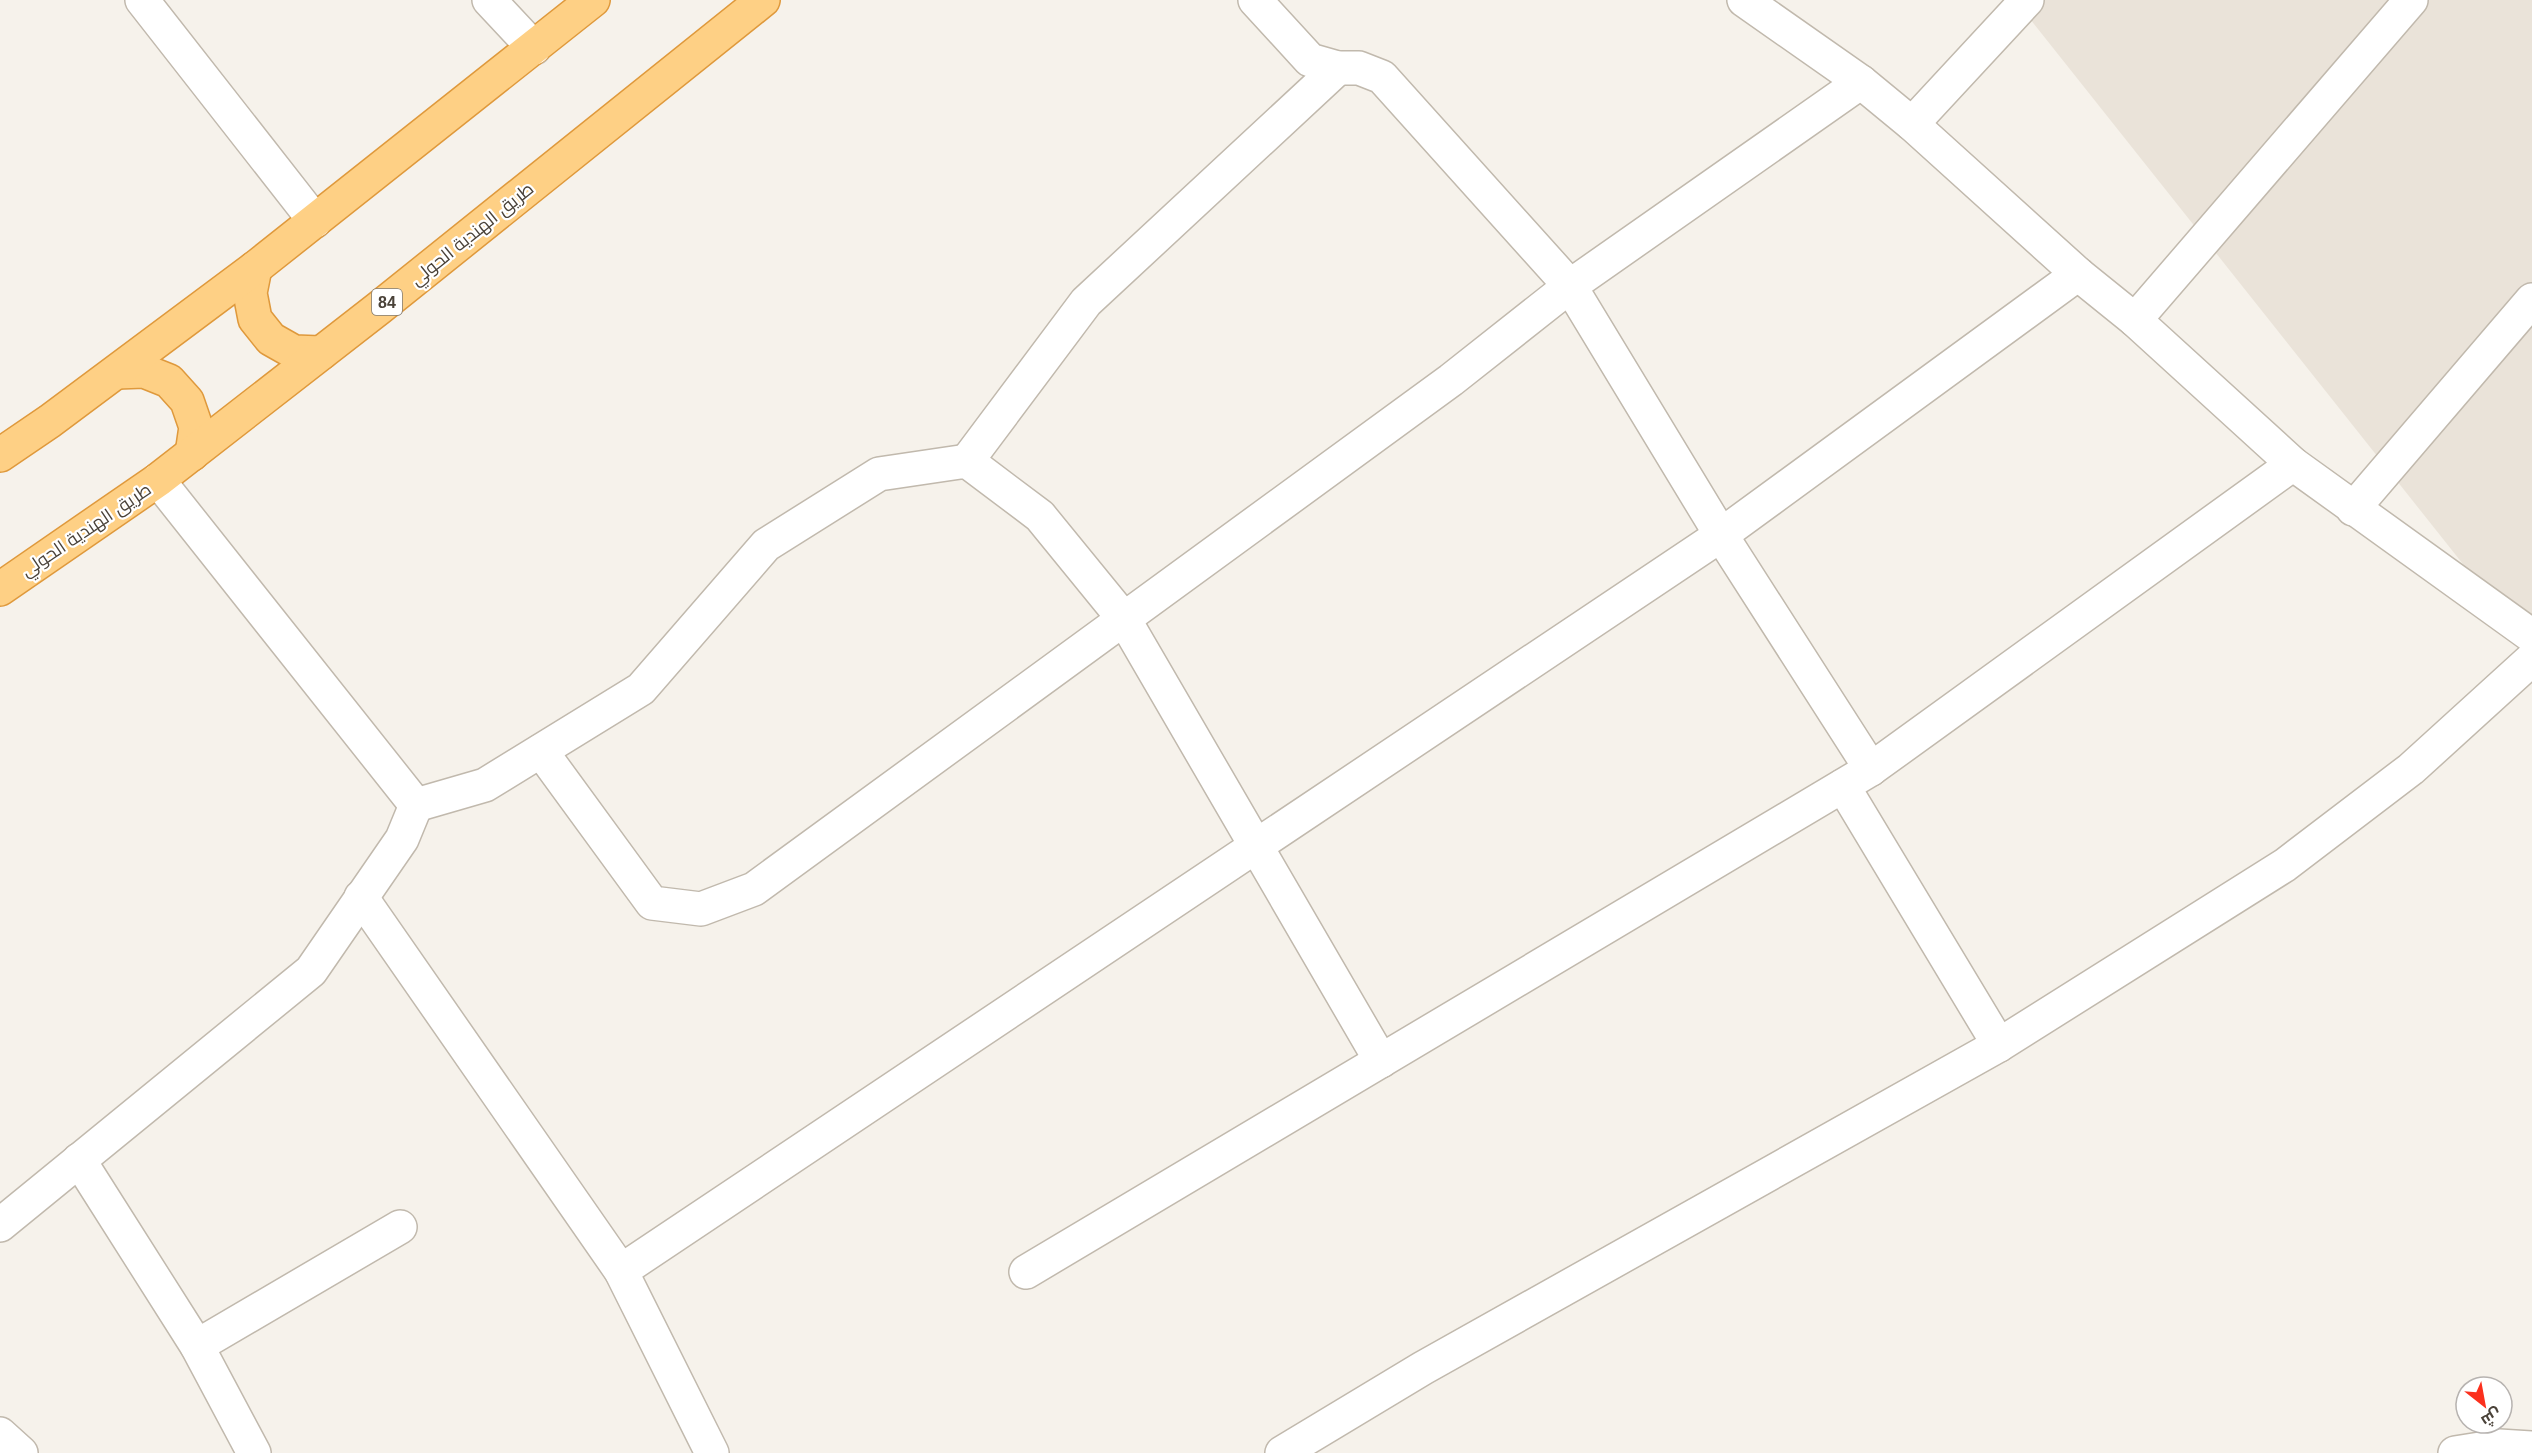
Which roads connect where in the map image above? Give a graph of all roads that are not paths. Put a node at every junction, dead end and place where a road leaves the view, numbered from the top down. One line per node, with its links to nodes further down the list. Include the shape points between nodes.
1 (142, 0): 13 (street)
2 (489, 0): 9 (street)
3 (593, 0): 9 (highway)
4 (764, 0): 19 (highway, طريق الهندية الحولي / 84)
5 (1255, 0): 10 (street, via 1310,60)
6 (1744, 0): 11 (street)
7 (2027, 0): 12 (street)
8 (2411, 0): 18 (street)
9 (534, 48): 13 (highway)
10 (1338, 68): 16 (street, via 1359,68 1382,77); 23 (street, via 1086,302)
11 (1861, 82): 12 (street); 16 (street)
12 (1912, 124): 15 (street)
13 (315, 221): 14 (highway)
14 (255, 268): 19 (highway, via 250,293 255,319 271,339 294,352); 20 (highway)
15 (2078, 274): 18 (street); 27 (street)
16 (1570, 286): 27 (street); 29 (street, via 1451,380)
17 (2532, 300): 26 (street)
18 (2135, 320): 24 (street)
19 (321, 353): 21 (highway, طريق الهندية الحولي / 84)
20 (117, 372): 21 (highway, via 144,371 169,381 187,401 196,427); 22 (highway)
21 (192, 454): 25 (highway, طريق الهندية الحولي / 84)
22 (0, 455)
23 (967, 461): 29 (street, via 1040,516); 32 (street, via 879,474 766,545 641,688)
24 (2293, 464): 26 (street); 33 (street)
25 (158, 480): 28 (highway, طريق الهندية الحولي / 84); 35 (street)
26 (2353, 509): 30 (street)
27 (1721, 535): 33 (street); 36 (street)
28 (0, 589)
29 (1124, 619): 32 (street, via 754,889 701,909 652,903); 36 (street)
30 (2532, 636)
31 (2532, 659): 38 (street, via 2411,769 2285,866)
32 (541, 750): 35 (street, via 485,785)
33 (1871, 769): 34 (street)
34 (1843, 786): 38 (street); 39 (street)
35 (416, 805): 37 (street, via 402,839)
36 (1256, 847): 39 (street); 43 (street)
37 (361, 897): 40 (street, via 311,971); 43 (street)
38 (2000, 1045): 51 (street, via 1423,1368)
39 (1381, 1061): 44 (street)
40 (80, 1160): 41 (street); 45 (street)
41 (0, 1225)
42 (400, 1227): 45 (street)
43 (621, 1271): 50 (street)
44 (1026, 1272)
45 (197, 1346): 49 (street)
46 (0, 1434): 48 (street)
47 (2532, 1448): 52 (street, via 2499,1446)
48 (21, 1453)
49 (254, 1453)
50 (712, 1453)
51 (1282, 1453)
52 (2455, 1453)

